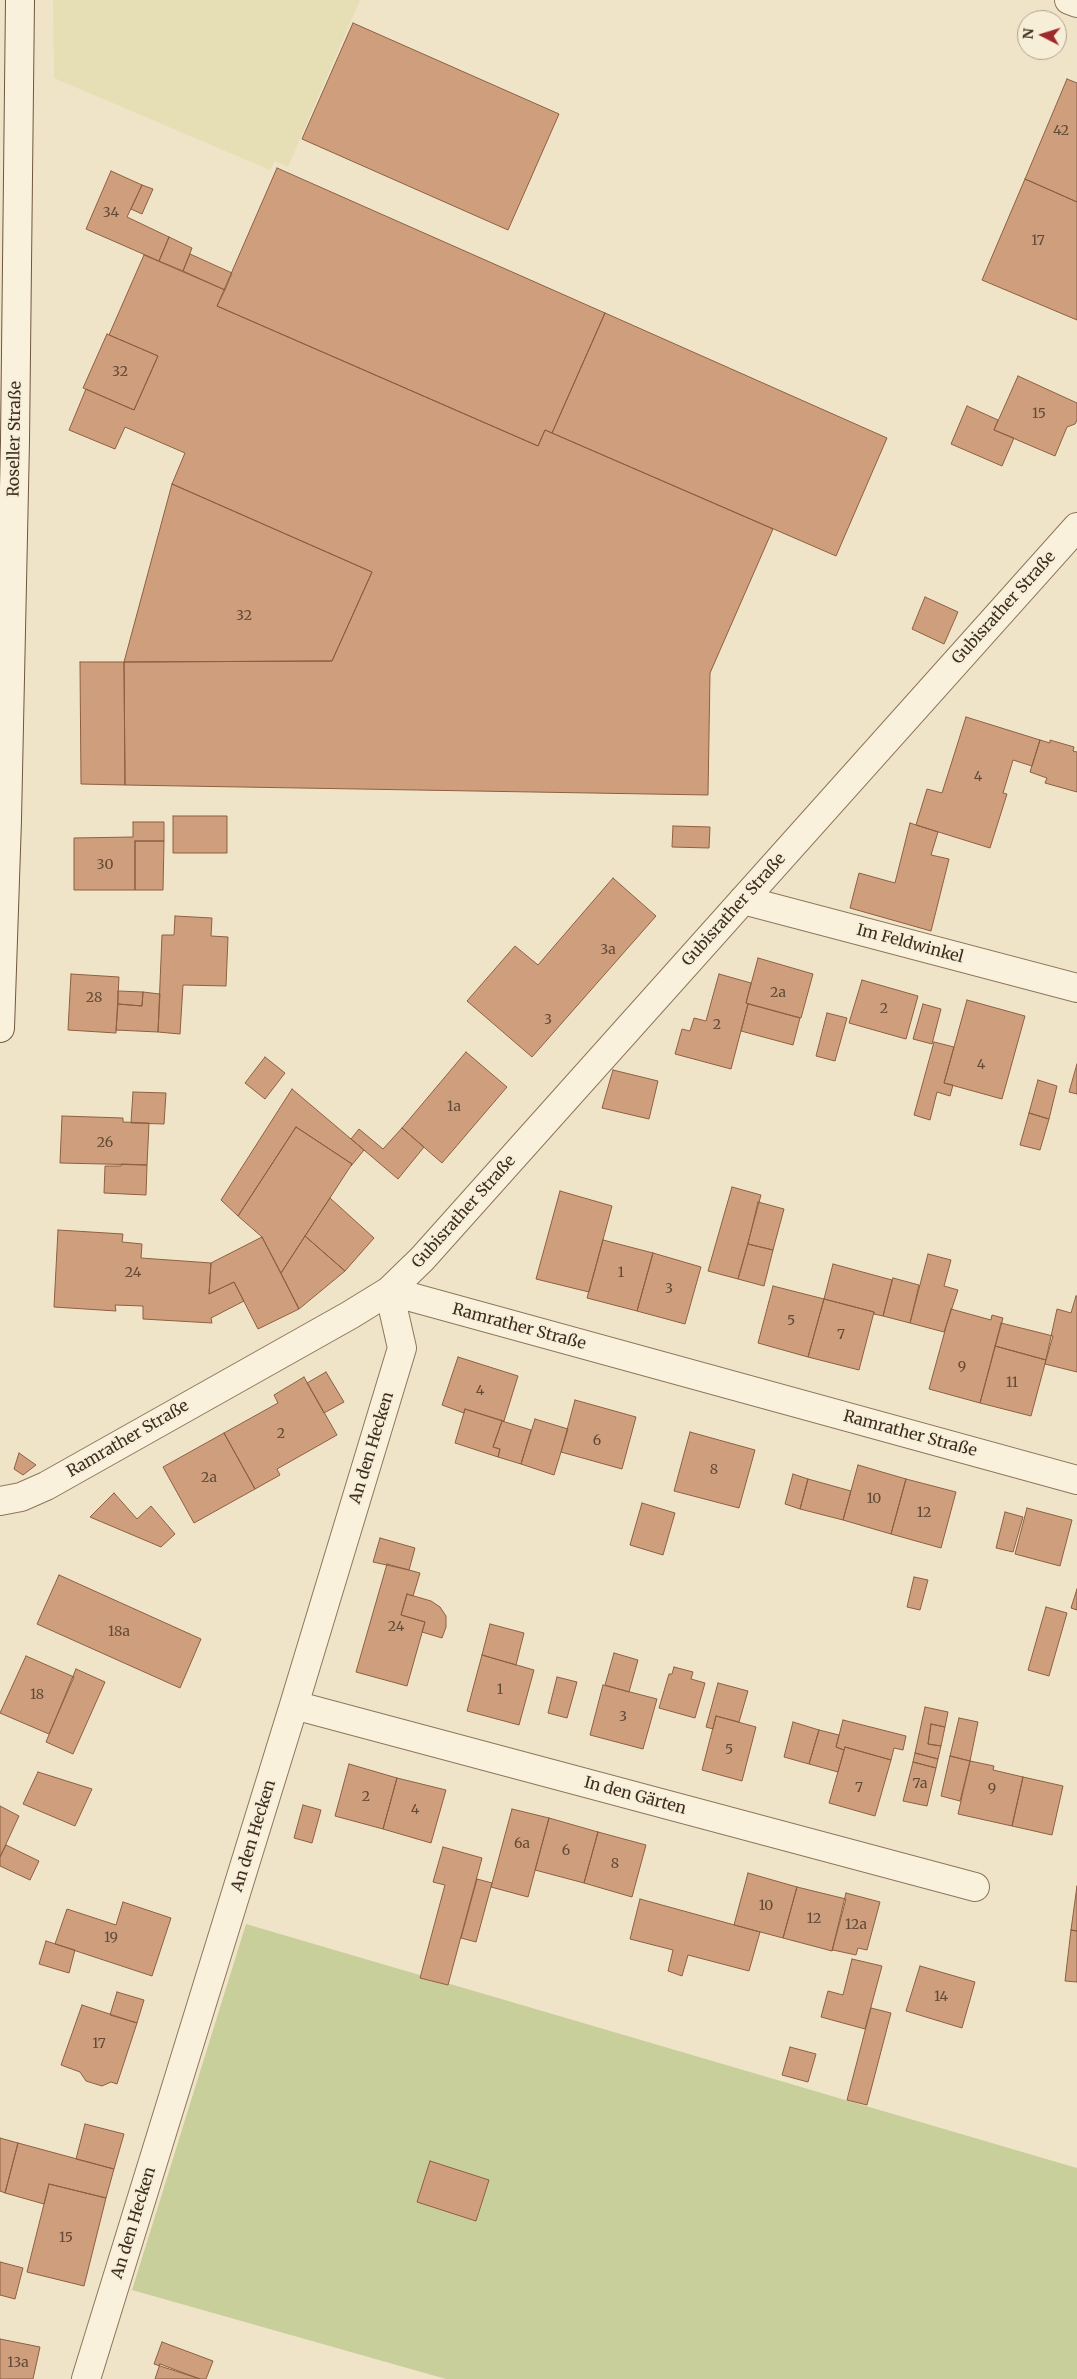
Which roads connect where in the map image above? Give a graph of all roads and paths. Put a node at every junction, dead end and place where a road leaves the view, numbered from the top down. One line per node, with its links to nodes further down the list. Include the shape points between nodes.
1 (20, 0): 7 (street, Roseller Straße, via 15,451)
2 (1069, 0): 3 (street)
3 (1077, 3)
4 (1077, 527): 5 (street, Gubisrather Straße)
5 (743, 900): 6 (street, Im Feldwinkel); 8 (street, Gubisrather Straße, via 422,1259)
6 (1077, 988)
7 (0, 1028)
8 (389, 1291): 9 (street, Ramrather Straße); 10 (street, Ramrather Straße, via 46,1486 21,1497); 11 (street, An den Hecken, via 402,1348)
9 (1077, 1480)
10 (0, 1501)
11 (294, 1705): 12 (street, In den Gärten); 13 (street, An den Hecken)
12 (975, 1887)
13 (86, 2379)

